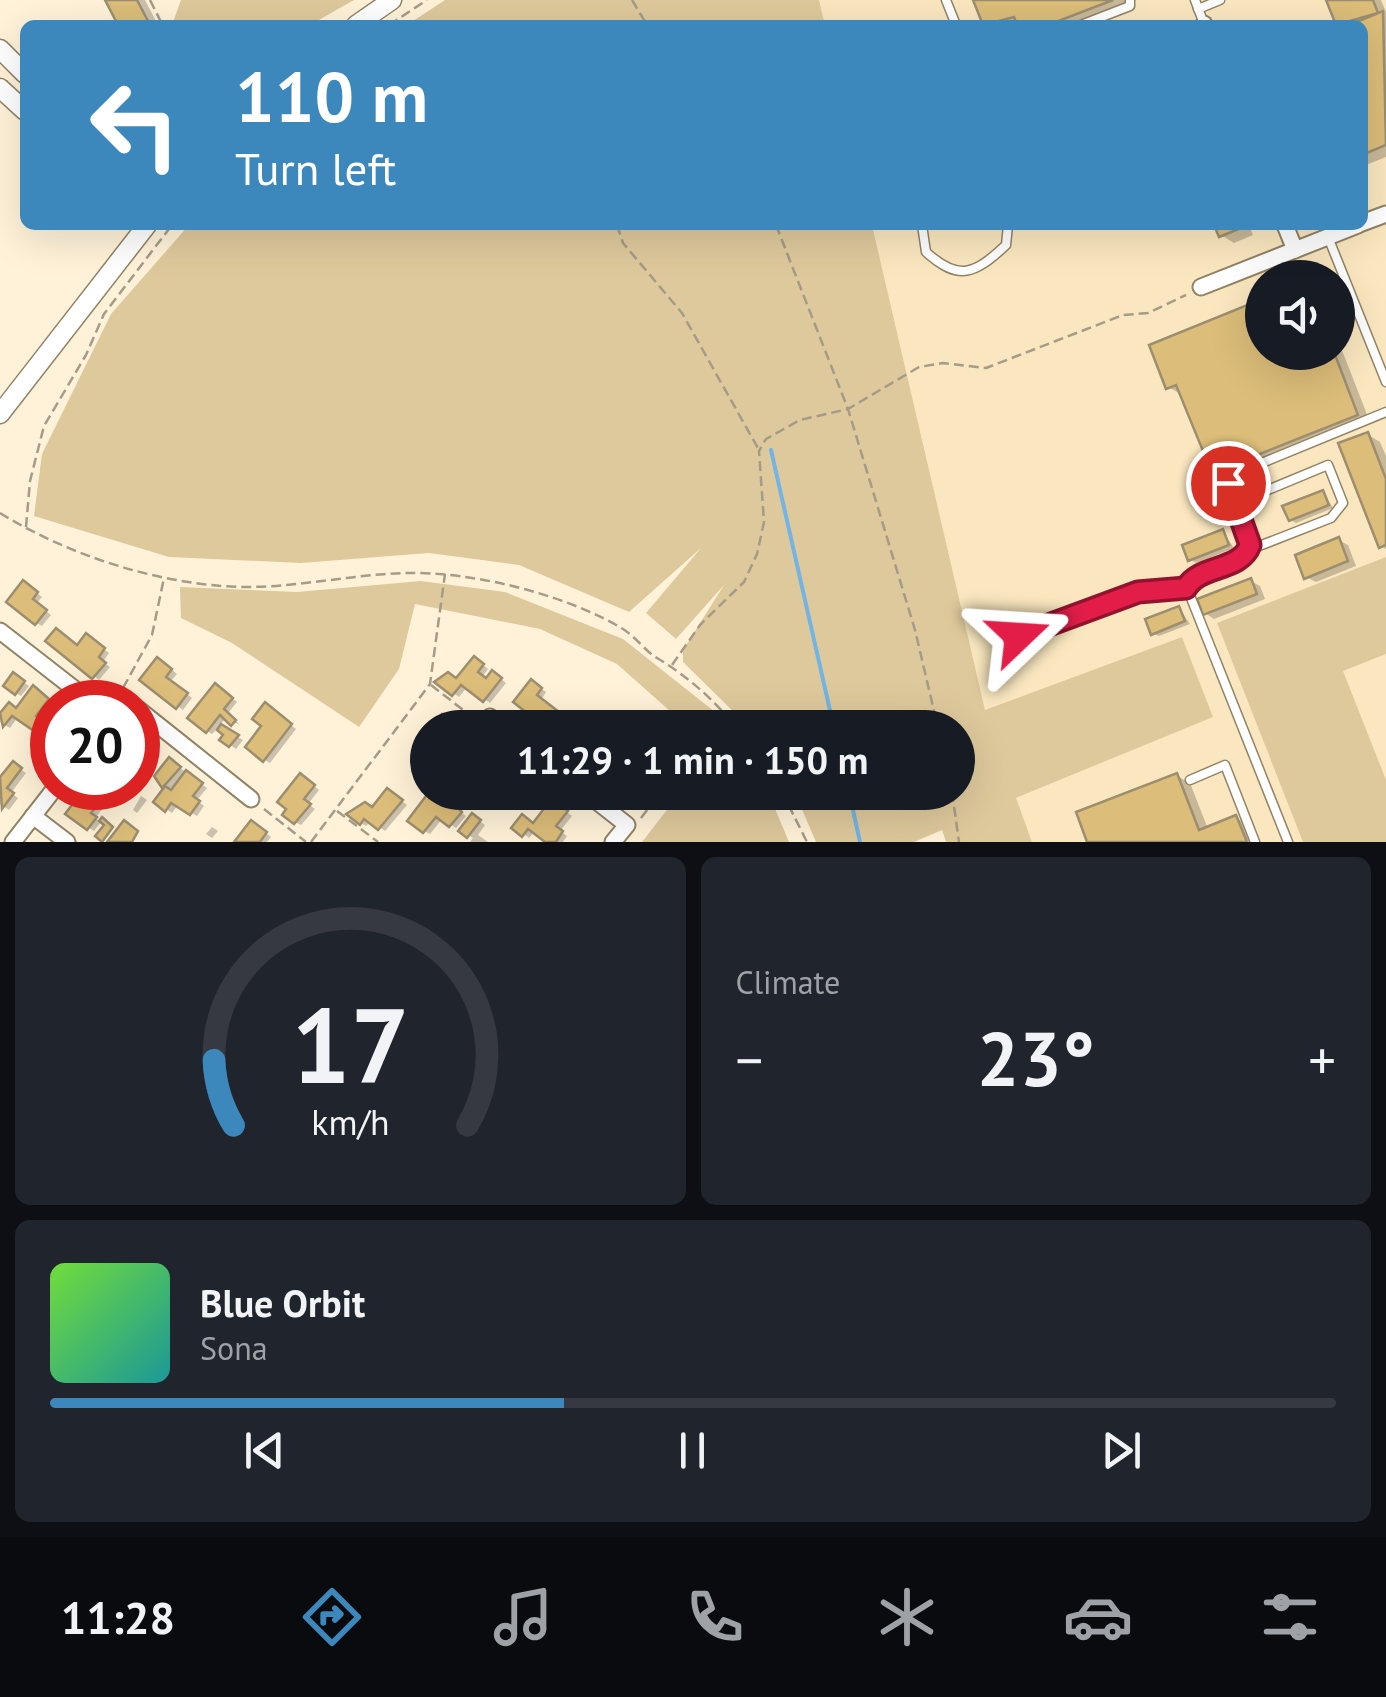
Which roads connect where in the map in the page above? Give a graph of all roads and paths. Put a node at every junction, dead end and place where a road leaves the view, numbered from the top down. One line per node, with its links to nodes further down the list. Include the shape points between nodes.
1 (392, 0): 6 (street)
2 (427, 0): 7 (path)
3 (1130, 0): 8 (lane, via 1130,6)
4 (1220, 0): 5 (lane)
5 (1200, 14)
6 (363, 20)
7 (397, 20)
8 (1094, 20)
9 (0, 50): 10 (street)
10 (20, 69)
11 (0, 88): 12 (street)
12 (20, 106)
13 (143, 230): 27 (street)
14 (168, 230): 31 (path, via 104,314 44,426)
15 (619, 230): 28 (path, via 682,313)
16 (778, 230): 25 (path)
17 (923, 230): 18 (lane, via 926,252 947,271 964,272 1006,244)
18 (1007, 230)
19 (1287, 230): 22 (street)
20 (1345, 230): 21 (street)
21 (1328, 237): 22 (street); 24 (lane)
22 (1296, 250): 23 (street)
23 (1201, 287): 25 (path, via 1148,313 1123,315 986,368 919,367)
24 (1386, 382)
25 (848, 409): 28 (path, via 800,420 766,439); 44 (path)
26 (1386, 412): 29 (lane, via 1235,474 1228,483)
27 (0, 414)
28 (760, 451): 38 (path, via 764,522 758,554 744,582 700,625)
29 (1234, 504): 32 (lane); 32 (lane, via 1328,466 1344,503 1331,518)
30 (0, 513): 31 (path)
31 (26, 529): 34 (path)
32 (1249, 550): 35 (lane)
33 (445, 574): 34 (path, via 224,586); 38 (path, via 496,582 608,622); 41 (path)
34 (164, 578): 40 (path, via 152,636)
35 (1186, 588): 37 (lane, via 1138,592); 65 (lane)
36 (0, 631): 39 (street)
37 (1019, 636)
38 (672, 665): 43 (path)
39 (63, 680)
40 (123, 680)
41 (430, 684): 42 (path); 49 (path)
42 (463, 710)
43 (722, 710)
44 (934, 710)
45 (160, 728): 47 (street)
46 (1190, 780): 64 (lane, via 1225,765)
47 (251, 799): 59 (path)
48 (38, 810): 54 (street)
49 (335, 810): 59 (path); 60 (path)
50 (608, 810): 55 (street)
51 (647, 810): 55 (path)
52 (791, 810): 62 (path)
53 (955, 810): 63 (path)
54 (33, 816): 57 (street); 58 (street)
55 (627, 825): 61 (street)
56 (0, 834): 57 (street)
57 (11, 842)
58 (67, 842)
59 (309, 842)
60 (378, 842)
61 (614, 842)
62 (806, 842)
63 (959, 842)
64 (1255, 842)
65 (1288, 842)

